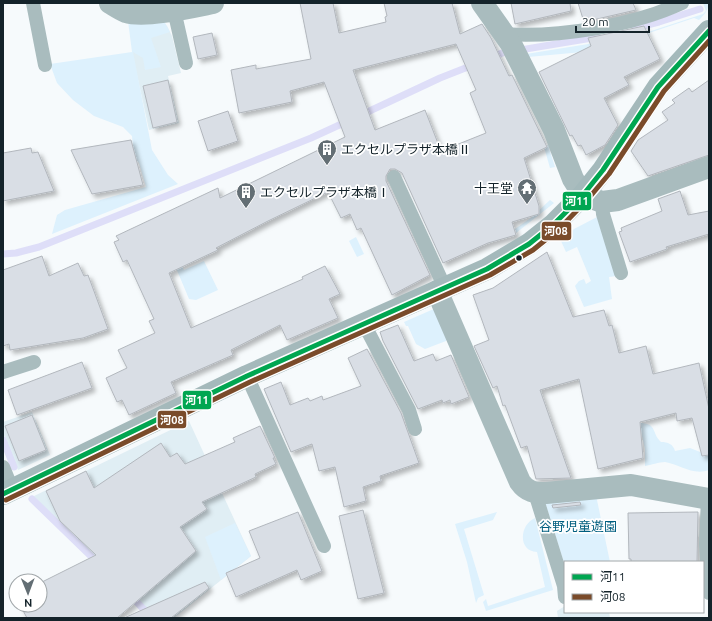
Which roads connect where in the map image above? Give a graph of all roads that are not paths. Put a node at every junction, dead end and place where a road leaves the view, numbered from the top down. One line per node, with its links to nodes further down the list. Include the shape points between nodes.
1 (34, 3): 10 (lane)
2 (110, 3): 6 (street, via 127,12)
3 (213, 3): 6 (street)
4 (482, 3): 8 (street)
5 (682, 3): 8 (lane, via 652,14 590,29 528,36)
6 (174, 10): 9 (lane)
7 (709, 31): 13 (street, via 658,87 603,170)
8 (511, 45): 13 (street, via 554,130 572,179)
9 (186, 62)
10 (45, 65)
11 (709, 167): 13 (street, via 618,200)
12 (394, 177): 15 (lane)
13 (593, 199): 14 (lane, via 603,214); 15 (street, via 554,224 530,244 498,263)
14 (621, 273)
15 (441, 290): 16 (street); 23 (street, via 520,482 526,489)
16 (364, 324): 19 (street); 20 (lane, via 409,410)
17 (34, 362): 18 (lane)
18 (3, 372)
19 (247, 376): 22 (street); 25 (lane)
20 (415, 429)
21 (3, 468): 22 (lane)
22 (8, 491)
23 (535, 493): 24 (street, via 631,485); 26 (lane)
24 (709, 499): 27 (lane, via 706,544)
25 (324, 546)
26 (564, 586)
27 (709, 593)

